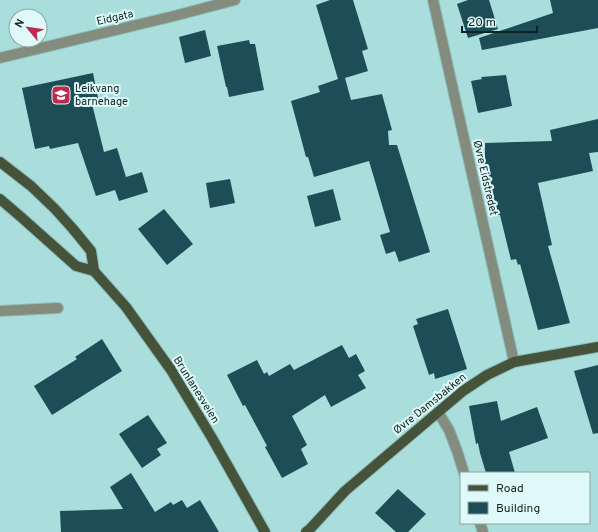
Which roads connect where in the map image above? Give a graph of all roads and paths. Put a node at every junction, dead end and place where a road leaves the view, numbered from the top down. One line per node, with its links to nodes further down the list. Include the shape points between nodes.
1 (235, 0): 3 (street, Eidgata)
2 (433, 0): 10 (street, Øvre Eidstredet)
3 (0, 58)
4 (0, 162): 6 (main road, via 32,186 74,229 91,251)
5 (0, 199): 6 (main road, via 76,266)
6 (94, 271): 13 (main road, Brunlanesveien, via 126,307 171,370)
7 (58, 308): 8 (street)
8 (0, 311)
9 (598, 347): 10 (main road, Øvre Damsbakken)
10 (514, 362): 11 (main road, Øvre Damsbakken, via 487,375)
11 (438, 412): 12 (street, via 449,430); 14 (main road, Øvre Damsbakken, via 345,491)
12 (464, 472)
13 (265, 532)
14 (306, 532)

